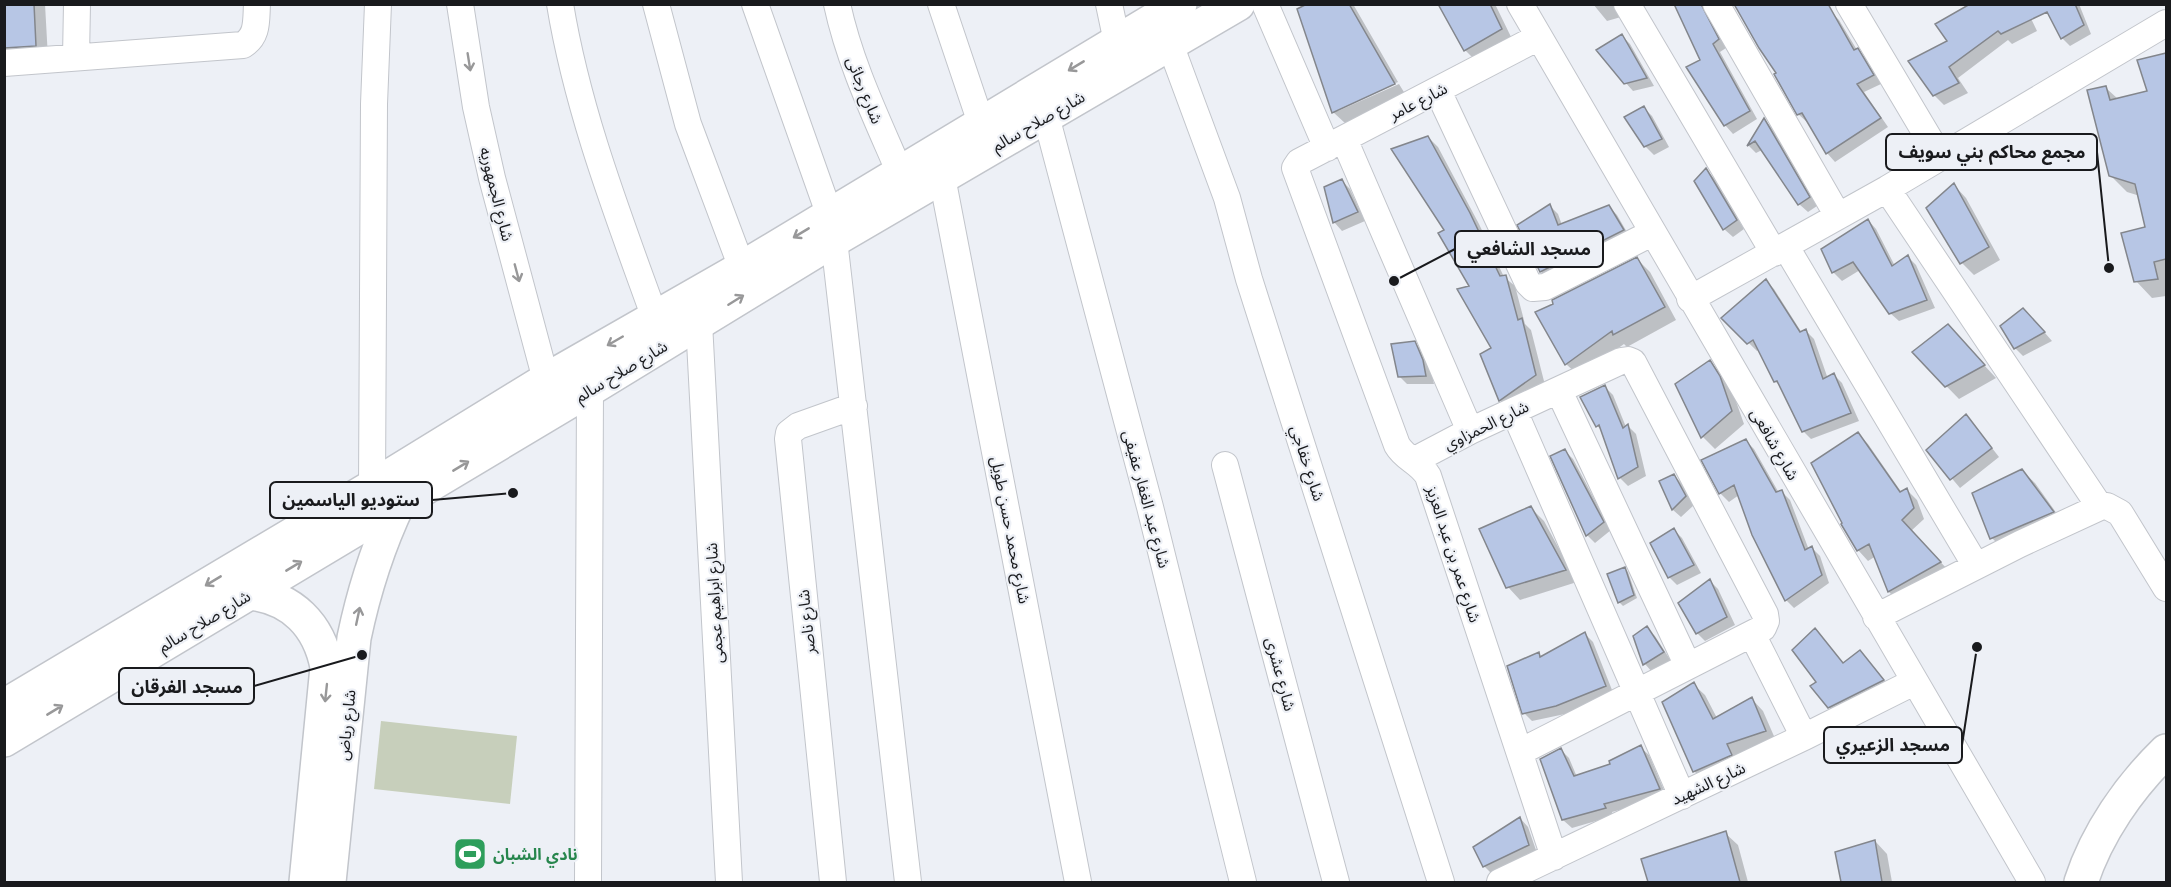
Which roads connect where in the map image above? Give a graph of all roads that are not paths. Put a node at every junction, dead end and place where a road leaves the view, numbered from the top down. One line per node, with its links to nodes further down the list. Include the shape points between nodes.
1 (77, 4): 22 (street)
2 (257, 4): 22 (street, via 255,34 243,45)
3 (378, 4): 49 (street, via 373,163)
4 (460, 4): 41 (street, شارع الجمهوريه, one-way to 41, via 492,178)
5 (560, 4): 39 (street, via 572,71 599,163)
6 (656, 4): 37 (street, via 688,124)
7 (755, 4): 34 (street)
8 (837, 4): 30 (street, شارع رجائى, via 856,71)
9 (941, 4): 26 (street)
10 (1109, 4): 20 (street)
11 (1180, 4): 20 (main road, شارع صلاح سالم)
12 (1238, 4): 21 (main road, شارع صلاح سالم)
13 (1265, 4): 27 (street)
14 (1520, 4): 19 (street, شارع شافعى)
15 (1627, 4): 36 (street)
16 (1716, 4): 33 (street)
17 (1849, 4): 28 (street)
18 (2166, 23): 28 (street)
19 (1539, 37): 24 (street, شارع عامر); 35 (street, شارع شافعى)
20 (1117, 42): 26 (main road, شارع صلاح سالم, one-way to 26)
21 (1170, 44): 25 (main road, شارع صلاح سالم); 76 (street, شارع خفاجي, via 1227,198 1249,279)
22 (76, 57): 23 (street)
23 (4, 63)
24 (1438, 91): 27 (street, شارع عامر); 35 (street, via 1533,288 1545,287)
25 (1046, 116): 31 (main road, شارع صلاح سالم); 74 (street, شارع عبد الغفار عفيفى, via 1150,507)
26 (981, 123): 30 (main road, شارع صلاح سالم)
27 (1335, 143): 29 (street, شارع عامر); 46 (street)
28 (1940, 157): 32 (street)
29 (1297, 164): 47 (street, شارع عمر بن عبد العزيز, via 1294,168 1397,445)
30 (900, 173): 34 (main road, شارع صلاح سالم)
31 (942, 177): 34 (main road, شارع صلاح سالم); 73 (street, شارع محمد حسن طويل)
32 (1887, 189): 33 (street); 50 (street)
33 (1838, 216): 36 (street)
34 (832, 228): 37 (main road, شارع صلاح سالم, one-way to 37); 40 (main road, شارع صلاح سالم, one-way to 34); 44 (street)
35 (1652, 233): 38 (street, شارع شافعى)
36 (1780, 250): 38 (street); 51 (street)
37 (742, 268): 39 (main road, شارع صلاح سالم)
38 (1690, 299): 54 (street, شارع شافعى)
39 (655, 318): 41 (main road, شارع صلاح سالم, one-way to 41)
40 (699, 323): 42 (main road, شارع صلاح سالم); 70 (street, شارع ابراهيم عجمى)
41 (546, 380): 49 (main road, شارع صلاح سالم)
42 (590, 389): 49 (main road, شارع صلاح سالم, one-way to 42); 69 (street)
43 (1559, 391): 45 (street, شارع الحمزاوي); 55 (street, شارع الحمزاوي, via 1621,361 1628,360 1638,367 1765,614 1763,628); 56 (street)
44 (854, 406): 71 (street, شارع ناصر, via 798,426 788,439); 72 (street)
45 (1514, 411): 46 (street, شارع الحمزاوي); 58 (street)
46 (1470, 431): 47 (street, شارع الحمزاوي)
47 (1413, 461): 63 (street, شارع عمر بن عبد العزيز, via 1428,476)
48 (1225, 465): 75 (street, شارع عشرى)
49 (386, 495): 53 (main road, شارع صلاح سالم, one-way to 49); 59 (main road, شارع صلاح سالم, one-way to 59); 64 (main road, شارع رياض, one-way to 49, via 354,638)
50 (2100, 507): 51 (street); 52 (street, via 2120,513)
51 (1976, 566): 54 (street)
52 (2166, 588)
53 (250, 593): 61 (main road, شارع صلاح سالم, one-way to 53); 64 (main road, شارع رياض, one-way to 64, via 275,599 297,611 315,631 325,654)
54 (1876, 617): 57 (street, شارع شافعى)
55 (1752, 634): 56 (street); 60 (street)
56 (1688, 666): 58 (street)
57 (1914, 682): 60 (street, شارع الشهيد); 78 (street, شارع شافعى)
58 (1635, 693): 63 (street); 65 (street)
59 (4, 706)
60 (1804, 737): 65 (street, شارع الشهيد)
61 (4, 740)
62 (2166, 751): 79 (main road, via 2112,816)
63 (1520, 752): 66 (street, شارع عمر بن عبد العزيز)
64 (327, 795): 67 (main road, شارع رياض); 68 (main road, شارع رياض)
65 (1682, 796): 66 (street, شارع الشهيد)
66 (1554, 857): 77 (street, شارع الشهيد)
67 (306, 882)
68 (329, 882)
69 (588, 882)
70 (729, 882)
71 (833, 882)
72 (908, 882)
73 (1078, 882)
74 (1243, 882)
75 (1336, 882)
76 (1441, 882)
77 (1500, 882)
78 (2032, 882)
79 (2081, 882)

